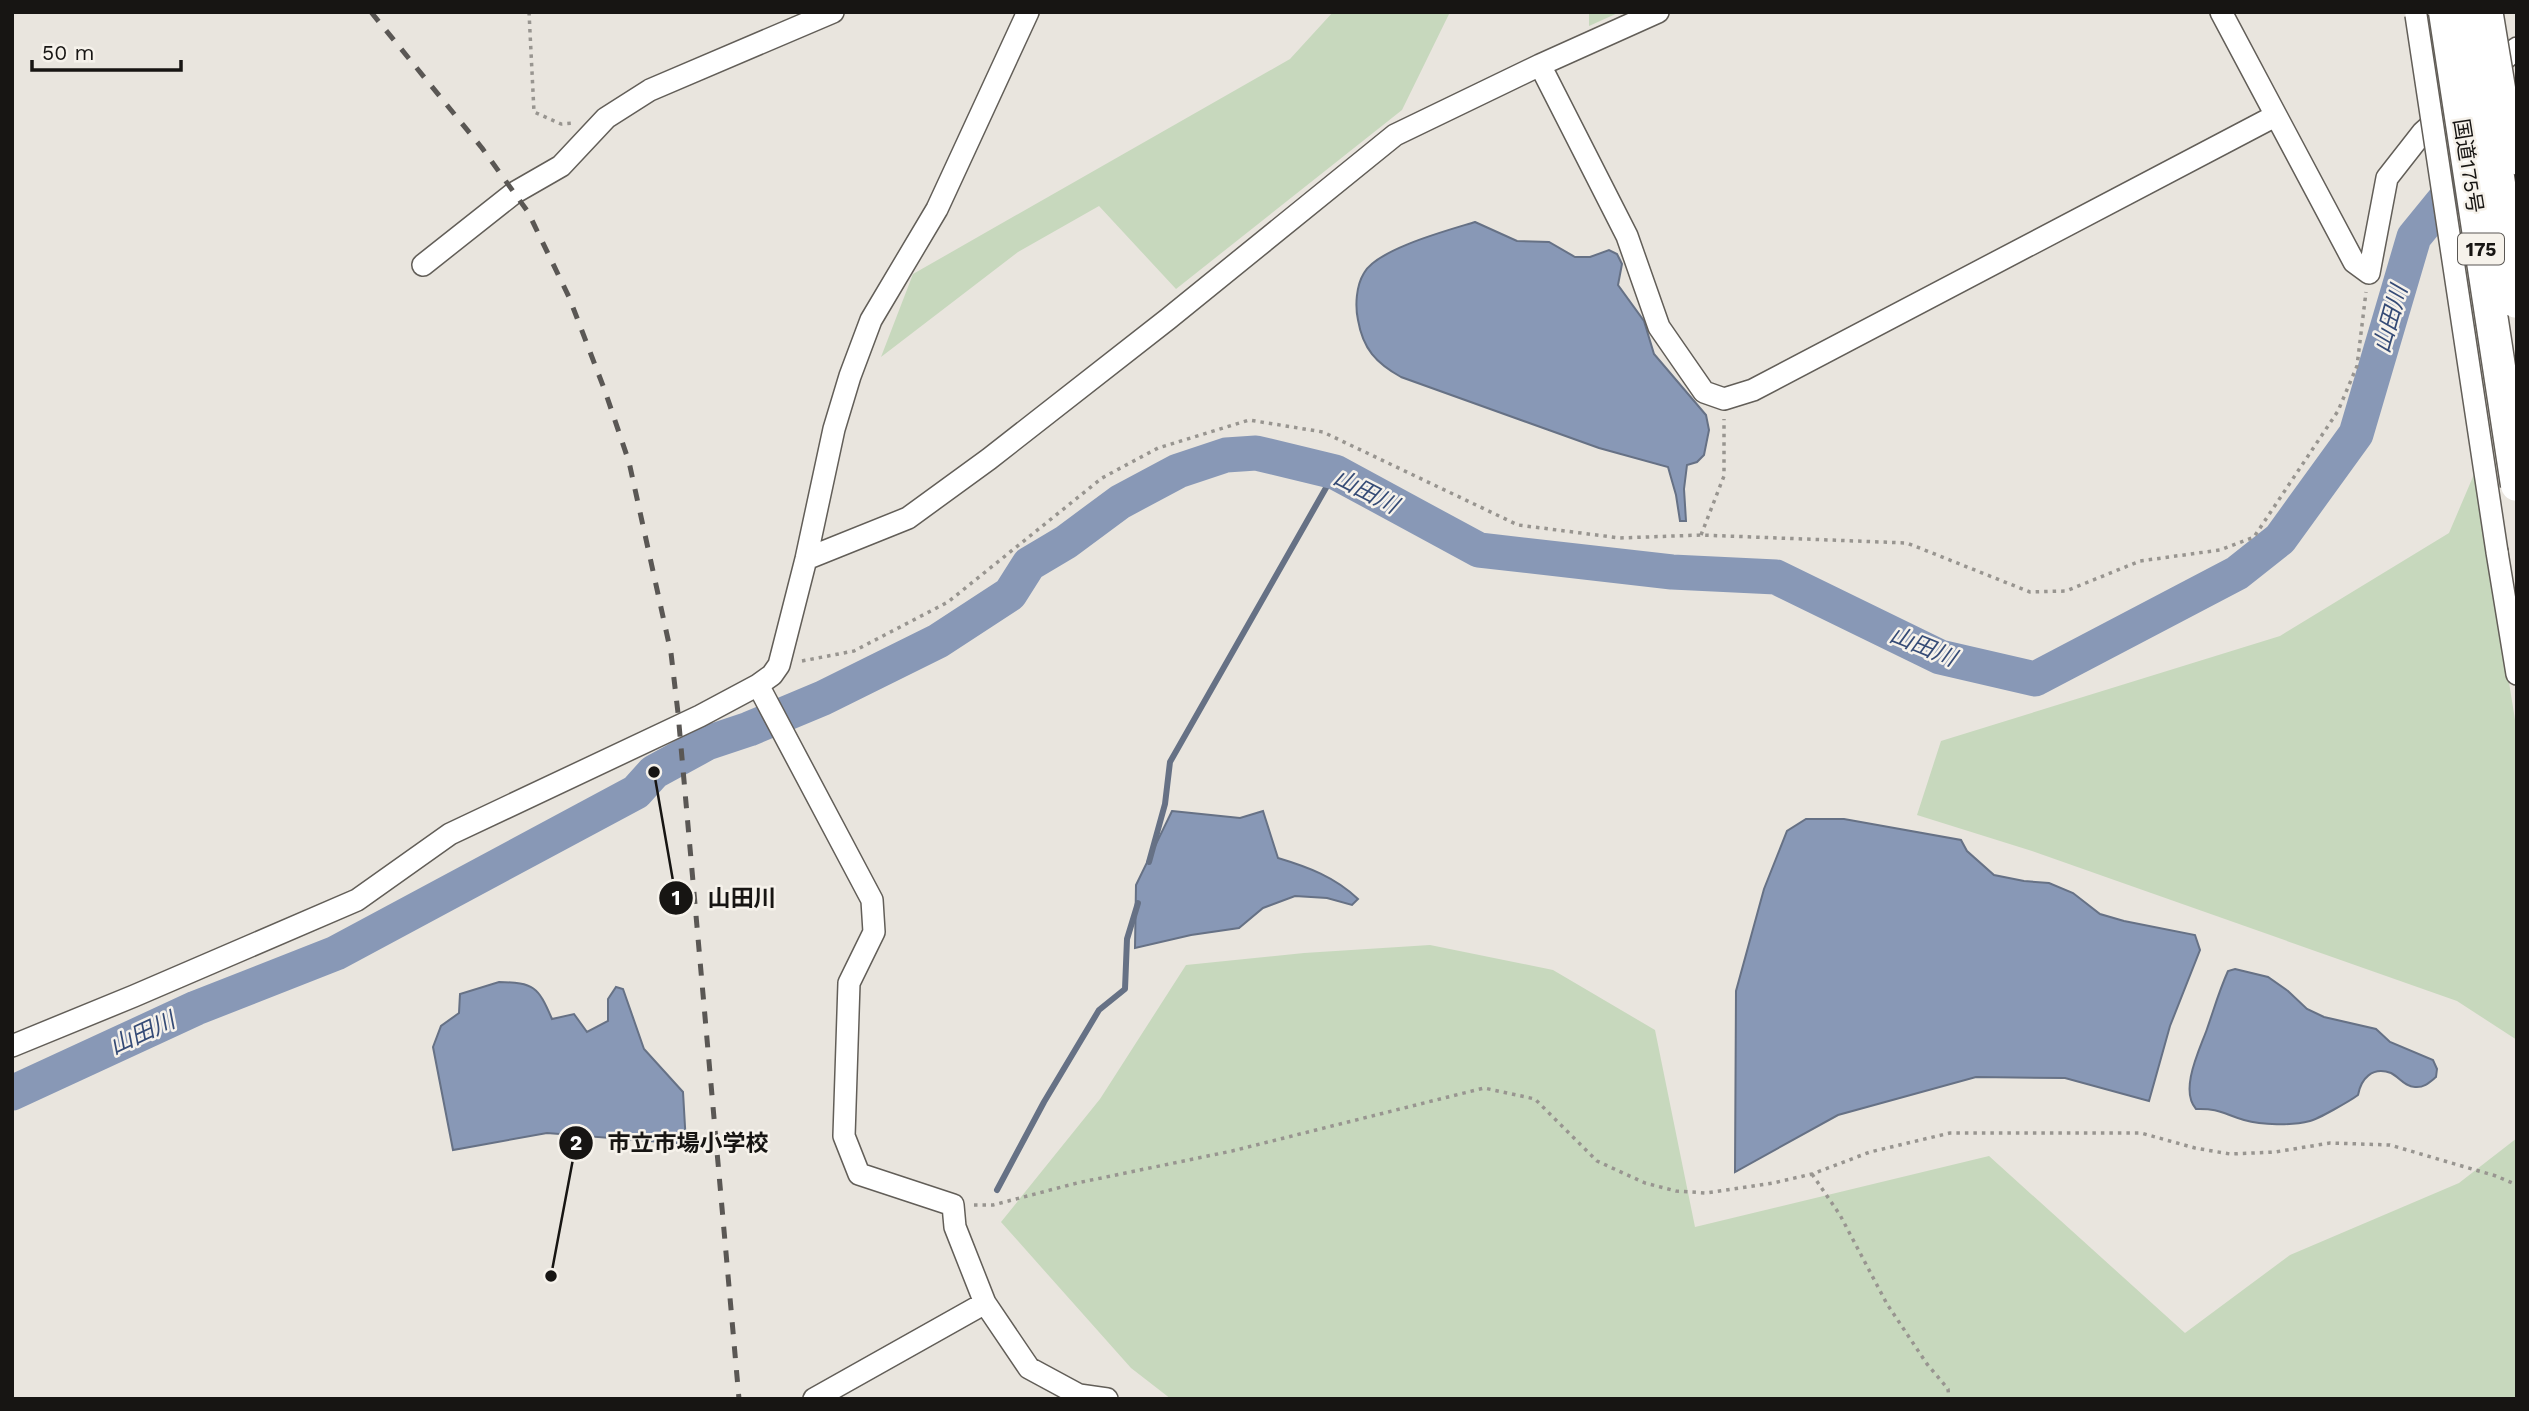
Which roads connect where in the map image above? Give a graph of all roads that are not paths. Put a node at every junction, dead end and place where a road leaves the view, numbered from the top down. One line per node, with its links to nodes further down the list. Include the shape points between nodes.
1 (833, 12): 12 (street, via 650,90 606,118 561,166 514,193)
2 (1028, 12): 15 (street, via 936,209 871,320 834,429)
3 (1658, 12): 9 (street)
4 (2221, 12): 10 (street)
5 (2473, 12): 13 (highway, 国道175号 / 175, bridge)
6 (2492, 12): 11 (street, bridge)
7 (2426, 13): 14 (highway, 国道175号 / 175, bridge); 16 (street, bridge)
8 (2517, 48): 10 (street, via 2423,132 2387,177 2369,272 2354,262)
9 (1540, 65): 10 (street, via 1627,236 1659,327 1704,391 1724,400 1753,390); 15 (street, via 1395,135 1168,319 908,517)
10 (2275, 116)
11 (2517, 164)
12 (423, 265)
13 (2517, 302)
14 (2517, 485)
15 (806, 559): 17 (street, via 779,665)
16 (2517, 674)
17 (758, 685): 18 (street, via 450,834 357,900); 19 (street, via 872,900 874,932 849,983 844,1136 852,1160 859,1174 953,1205 955,1227)
18 (12, 1046)
19 (985, 1303): 20 (street); 21 (street, via 1029,1368 1079,1395)
20 (814, 1399)
21 (1107, 1399)

